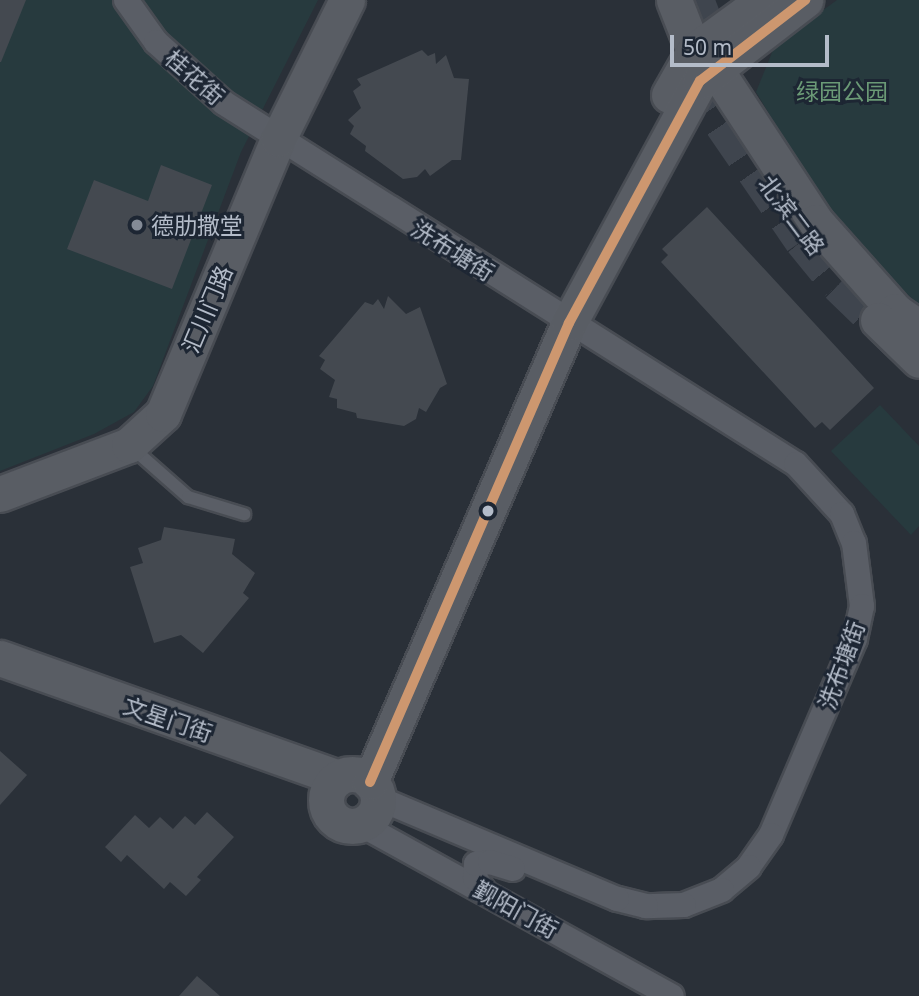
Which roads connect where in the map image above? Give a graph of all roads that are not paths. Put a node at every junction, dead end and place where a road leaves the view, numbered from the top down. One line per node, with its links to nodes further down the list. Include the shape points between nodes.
1 (126, 0): 7 (street, 桂花街, via 156,42 190,77)
2 (346, 0): 7 (street, 汇川门路)
3 (674, 0): 6 (street, 北滨二路)
4 (764, 0): 6 (street)
5 (805, 0): 6 (street)
6 (703, 66): 8 (street); 9 (street, 北滨二路, via 816,222 895,312); 10 (street, 北滨二路, via 807,237)
7 (278, 139): 8 (street, 洗布塘街); 11 (street, 汇川门路, via 163,414)
8 (559, 316): 16 (street); 17 (street, 洗布塘街, via 796,464 842,514 854,543 862,606 855,639 771,835 749,867 722,890 684,905 646,906)
9 (919, 328)
10 (919, 360)
11 (129, 445): 12 (street, 汇川门路); 13 (lane, via 188,497)
12 (0, 494)
13 (244, 514)
14 (0, 658): 16 (street, 文星门街)
15 (0, 681): 16 (street, 文星门街)
16 (354, 792): 17 (street, 洗布塘街); 18 (street, 觐阳门街)
17 (572, 881): 18 (street, via 481,861 474,872)
18 (484, 891): 19 (street, 觐阳门街)
19 (672, 996)

